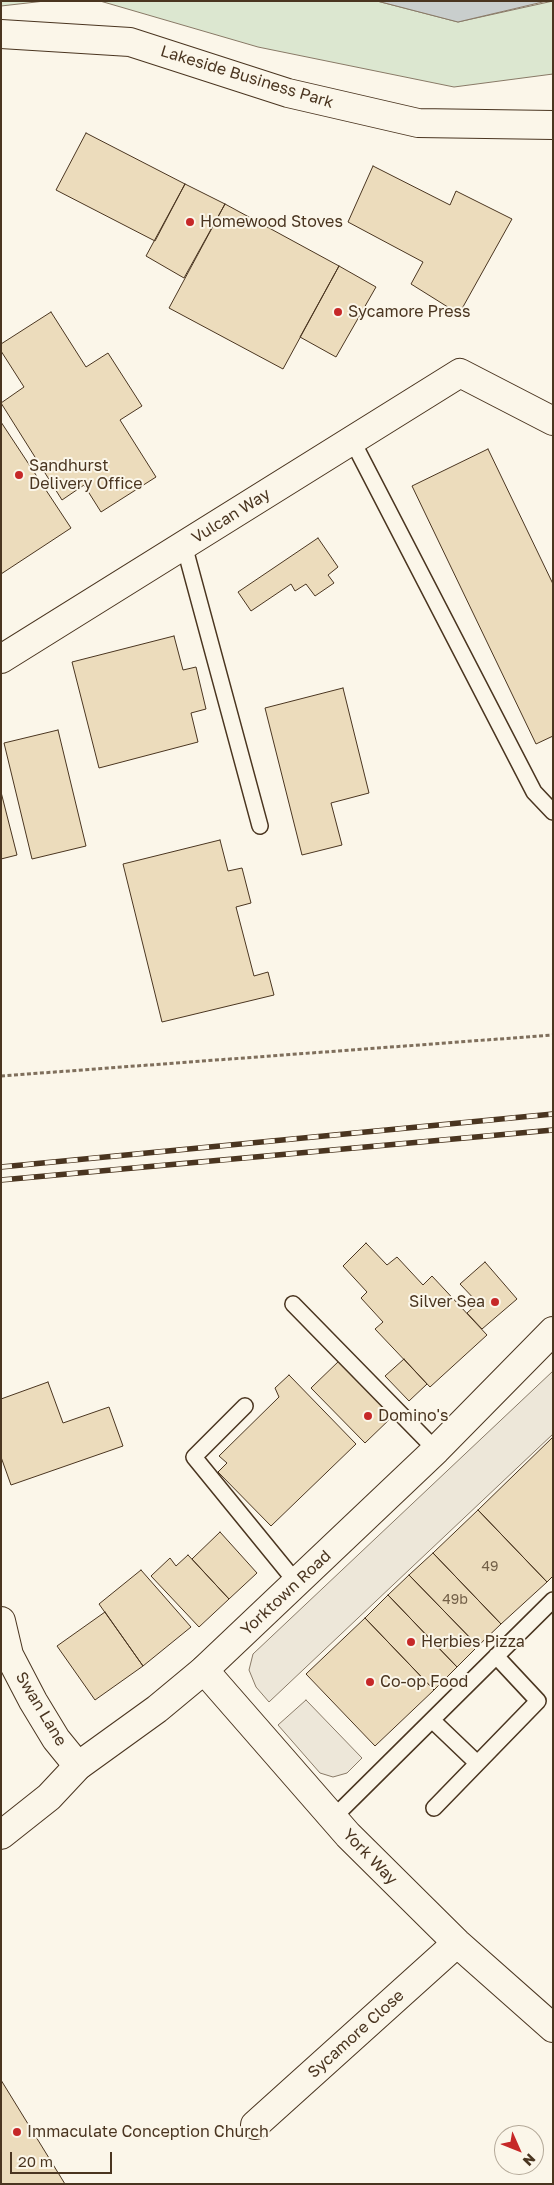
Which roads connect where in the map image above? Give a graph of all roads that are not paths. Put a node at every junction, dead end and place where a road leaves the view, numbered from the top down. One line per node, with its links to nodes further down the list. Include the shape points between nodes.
1 (1, 34): 2 (street, Lakeside Business Park, via 130,42 288,93 418,123)
2 (553, 125)
3 (553, 421): 4 (street, Vulcan Way, via 460,373)
4 (352, 440): 5 (street, Vulcan Way); 7 (lane, via 534,792)
5 (184, 545): 6 (street, Vulcan Way); 8 (lane)
6 (1, 659)
7 (553, 812)
8 (260, 826)
9 (293, 1304): 12 (lane)
10 (553, 1330): 12 (street, Yorktown Road)
11 (245, 1406): 13 (lane, via 194,1457)
12 (436, 1450): 13 (street, Yorktown Road)
13 (296, 1582): 17 (street, Yorktown Road)
14 (553, 1600): 16 (lane)
15 (1, 1621): 20 (street, Swan Lane, via 9,1655 33,1701 56,1739)
16 (496, 1656): 18 (lane); 19 (lane, via 538,1701)
17 (204, 1670): 20 (street, Yorktown Road); 22 (street, York Way)
18 (432, 1720): 19 (lane); 22 (lane)
19 (477, 1763): 21 (lane)
20 (78, 1766): 23 (street, Yorktown Road, via 49,1797)
21 (434, 1808)
22 (333, 1818): 24 (street, York Way)
23 (1, 1835)
24 (456, 1944): 25 (street, York Way); 26 (street, Sycamore Close)
25 (553, 2028)
26 (255, 2125)

